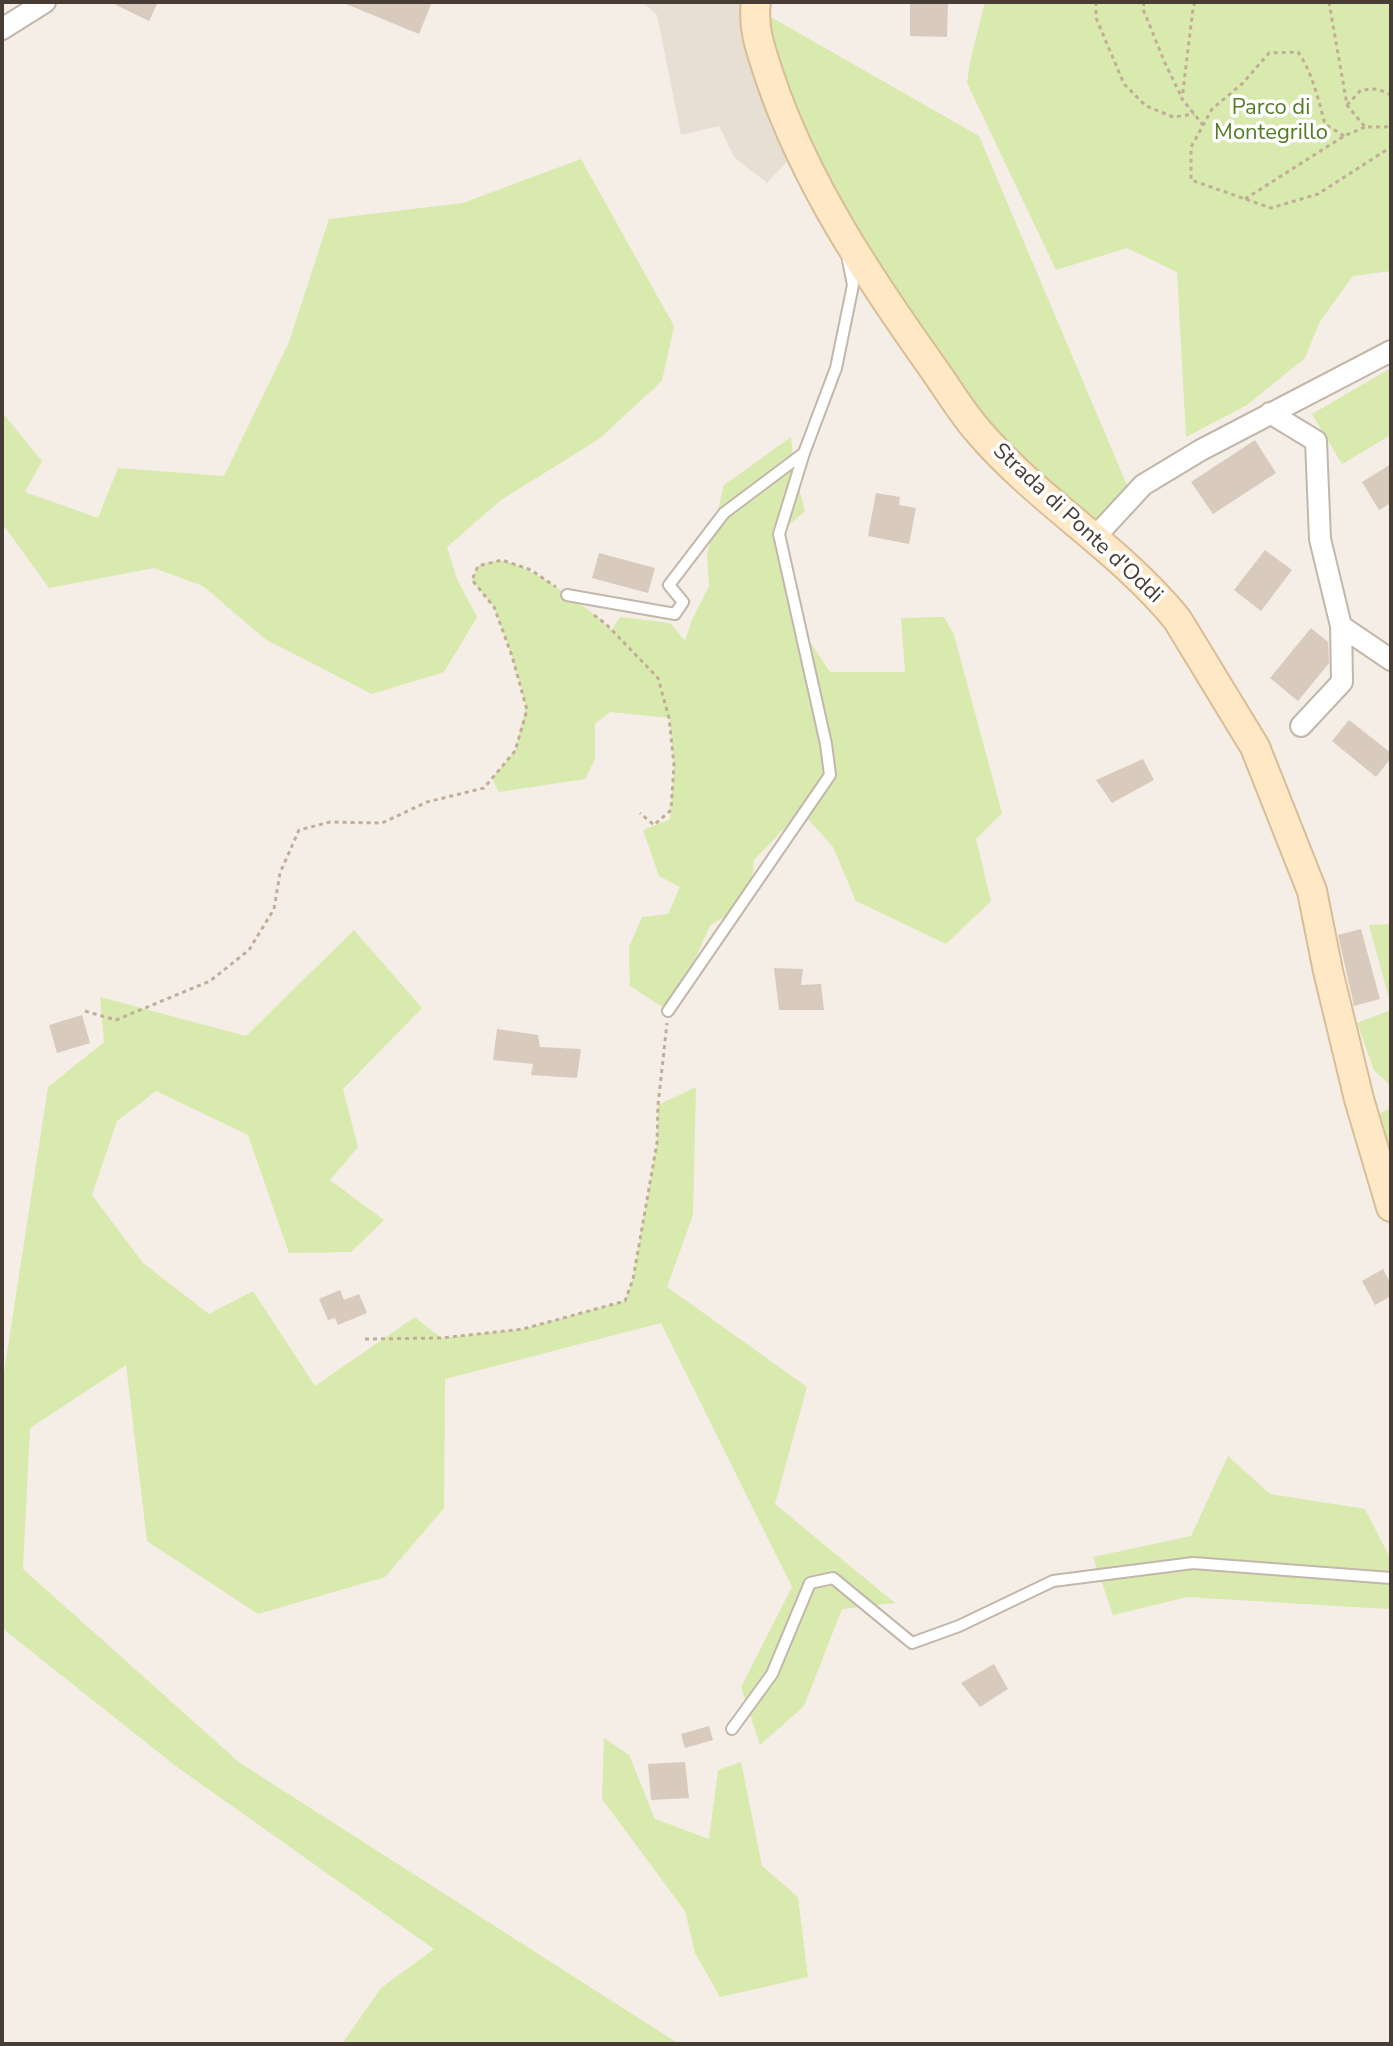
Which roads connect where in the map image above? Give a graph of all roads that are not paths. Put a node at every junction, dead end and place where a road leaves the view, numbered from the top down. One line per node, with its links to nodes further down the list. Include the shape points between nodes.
1 (45, 2): 3 (street)
2 (756, 2): 4 (street, Strada di Ponte d'Oddi, via 758,41 778,102)
3 (2, 29)
4 (843, 234): 7 (lane, via 853,285 836,368); 8 (street, Strada di Ponte d'Oddi, via 978,431)
5 (1391, 351): 6 (street)
6 (1270, 413): 8 (street, via 1143,485); 10 (street, via 1316,441 1320,539)
7 (804, 453): 9 (lane, via 724,513 669,585 683,602 675,614); 13 (lane, via 779,534 830,775)
8 (1094, 538): 14 (street, Strada di Ponte d'Oddi, via 1177,619 1255,747 1312,891 1359,1099)
9 (567, 595)
10 (1341, 626): 11 (street); 12 (street, via 1342,682)
11 (1391, 660)
12 (1301, 726)
13 (668, 1011)
14 (1391, 1207)
15 (1391, 1578): 16 (lane, via 1193,1563 1053,1581 912,1643 833,1578 810,1583 772,1674)
16 (732, 1729)

